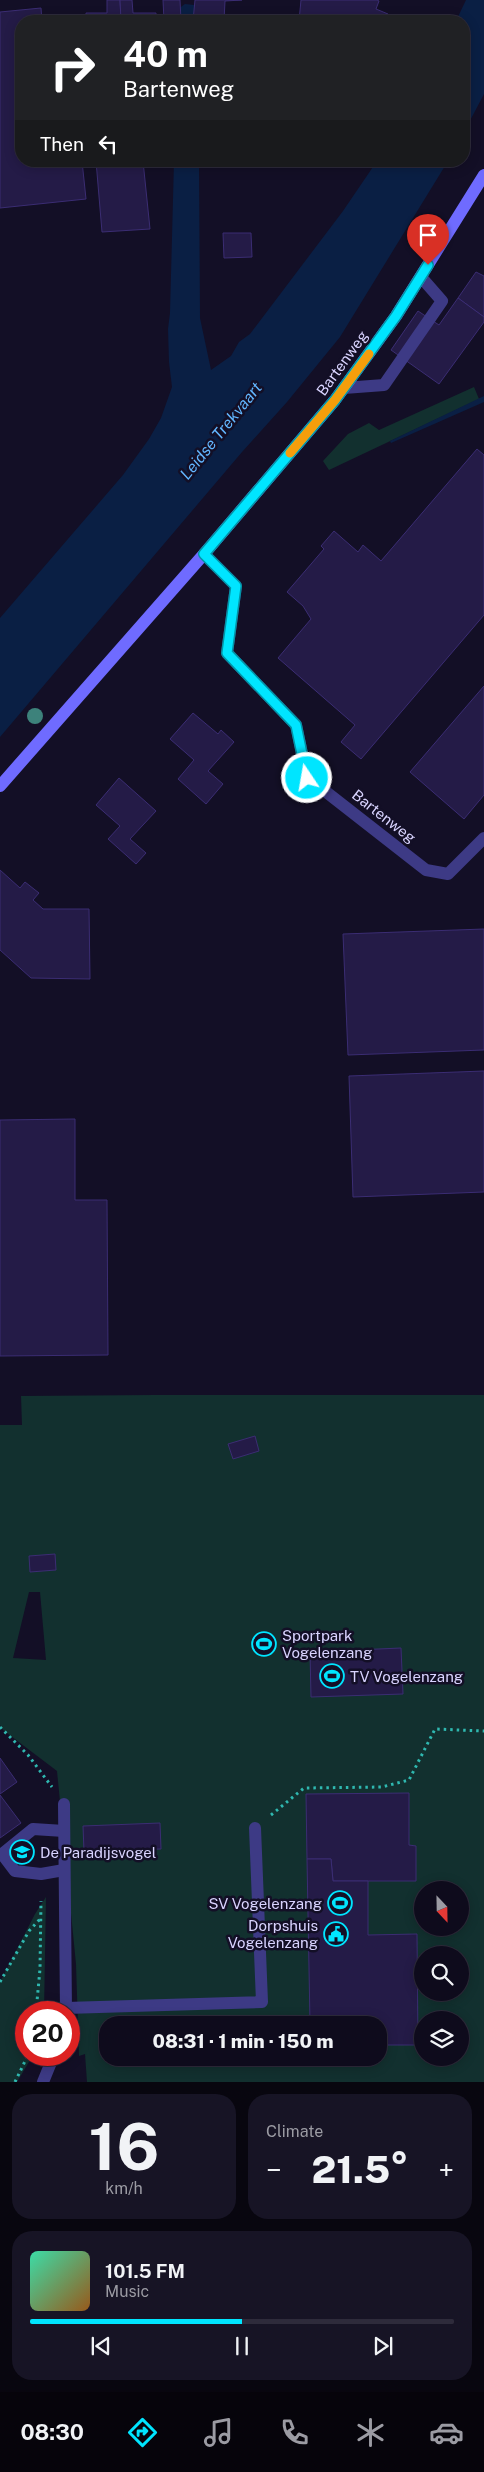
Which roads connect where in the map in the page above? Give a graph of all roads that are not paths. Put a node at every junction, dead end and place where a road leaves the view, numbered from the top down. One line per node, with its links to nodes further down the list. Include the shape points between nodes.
1 (484, 175): 2 (main road, Bartenweg)
2 (421, 276): 3 (main road, Bartenweg); 3 (street, via 442,301 384,385)
3 (344, 388): 4 (main road, Bartenweg)
4 (204, 554): 5 (main road, Bartenweg); 6 (street, Bartenweg, via 236,586 227,653 296,725 307,778 426,870 448,874)
5 (0, 786)
6 (484, 838)
7 (64, 1804): 9 (street)
8 (254, 1828): 12 (street, via 262,2002)
9 (64, 1830): 10 (street); 10 (street, via 34,1829 2,1854 15,1871 41,1874)
10 (64, 1870): 11 (street)
11 (66, 2001)
12 (80, 2009)
13 (50, 2066): 14 (street)
14 (43, 2082)

